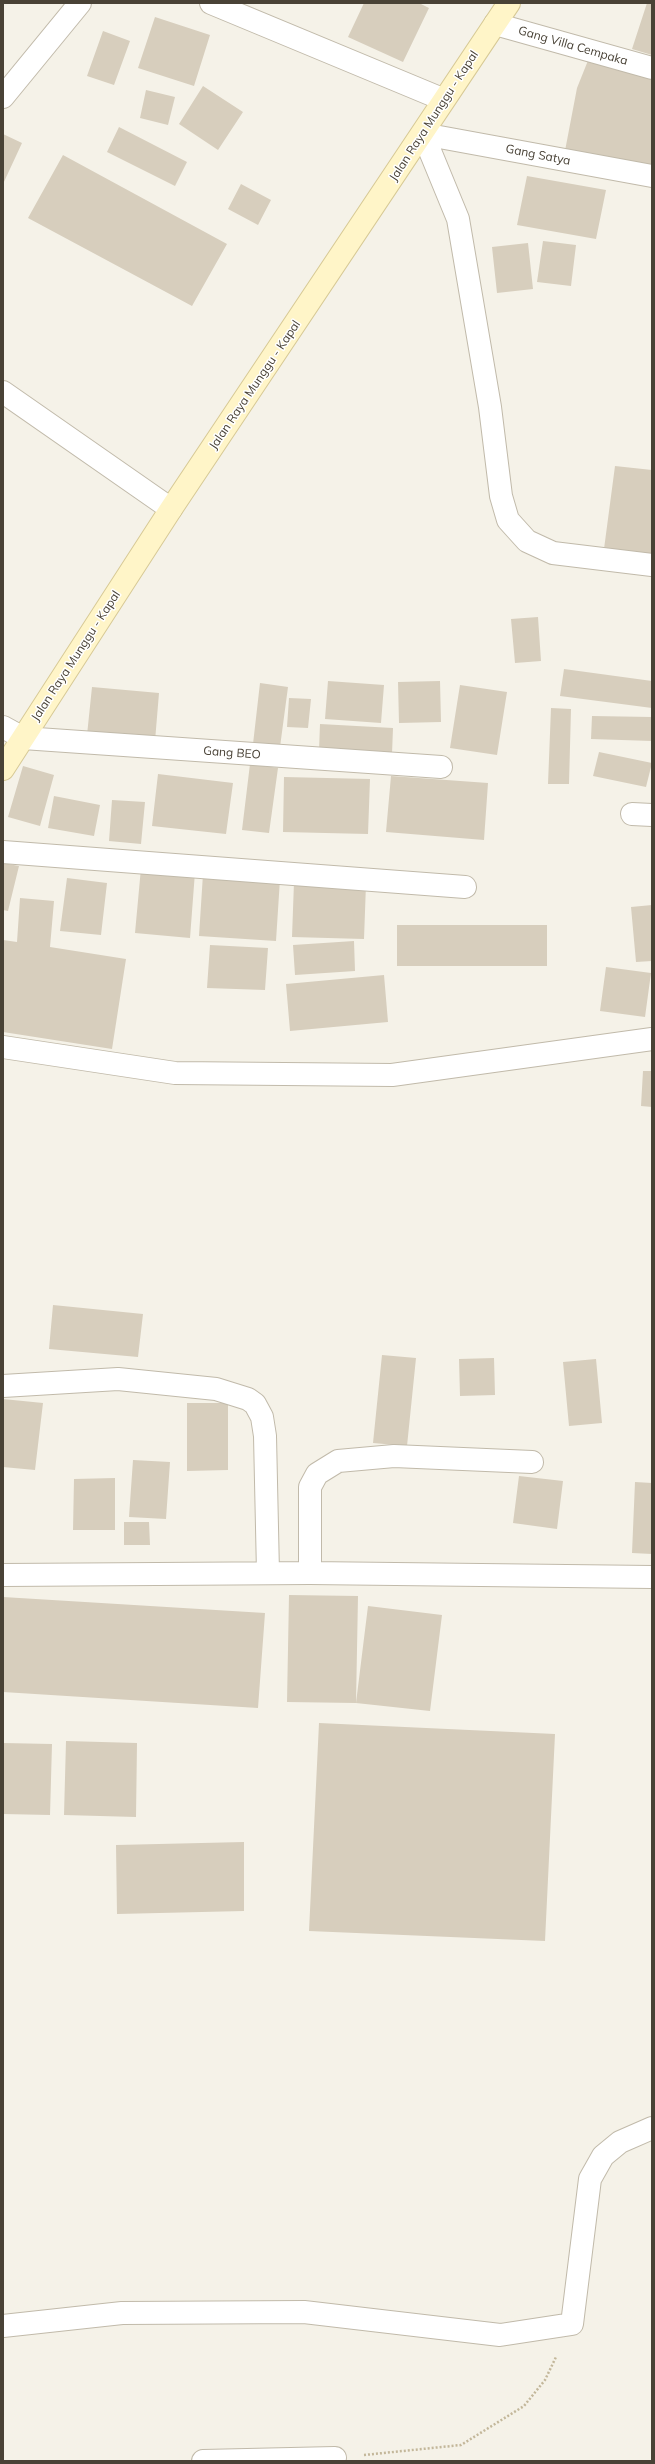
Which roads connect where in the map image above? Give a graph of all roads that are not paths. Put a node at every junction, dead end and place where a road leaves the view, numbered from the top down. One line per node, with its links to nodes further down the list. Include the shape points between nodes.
1 (80, 3): 6 (street)
2 (211, 3): 7 (street)
3 (509, 3): 4 (street, Jalan Raya Munggu - Kapal)
4 (495, 24): 5 (street, Gang Villa Cempaka); 7 (street, Jalan Raya Munggu - Kapal)
5 (652, 68)
6 (3, 97)
7 (442, 99): 8 (street, Jalan Raya Munggu - Kapal)
8 (423, 134): 9 (street, Gang Satya); 11 (street, Jalan Raya Munggu - Kapal); 12 (street, via 458,219 490,407 501,496 508,520 527,541 552,553)
9 (652, 176)
10 (3, 392): 11 (street)
11 (171, 509): 14 (street, Jalan Raya Munggu - Kapal)
12 (652, 565)
13 (3, 727): 14 (street)
14 (23, 738): 15 (street, Gang BEO); 16 (street, Jalan Raya Munggu - Kapal)
15 (441, 767)
16 (3, 769)
17 (3, 852): 18 (street)
18 (465, 887)
19 (652, 1039): 20 (street, via 392,1075 175,1073)
20 (3, 1047)
21 (3, 1386): 24 (street, via 118,1379 216,1389 248,1399 255,1404 262,1417 265,1436)
22 (532, 1462): 23 (street, via 394,1456 338,1461 317,1474 310,1487)
23 (310, 1572): 24 (street); 26 (street)
24 (268, 1573): 25 (street)
25 (3, 1575)
26 (652, 1577)
27 (652, 2128): 28 (street, via 620,2142 603,2156 590,2179 572,2324 500,2334 304,2312 122,2313)
28 (3, 2326)
29 (335, 2458): 30 (street)
30 (203, 2461)

